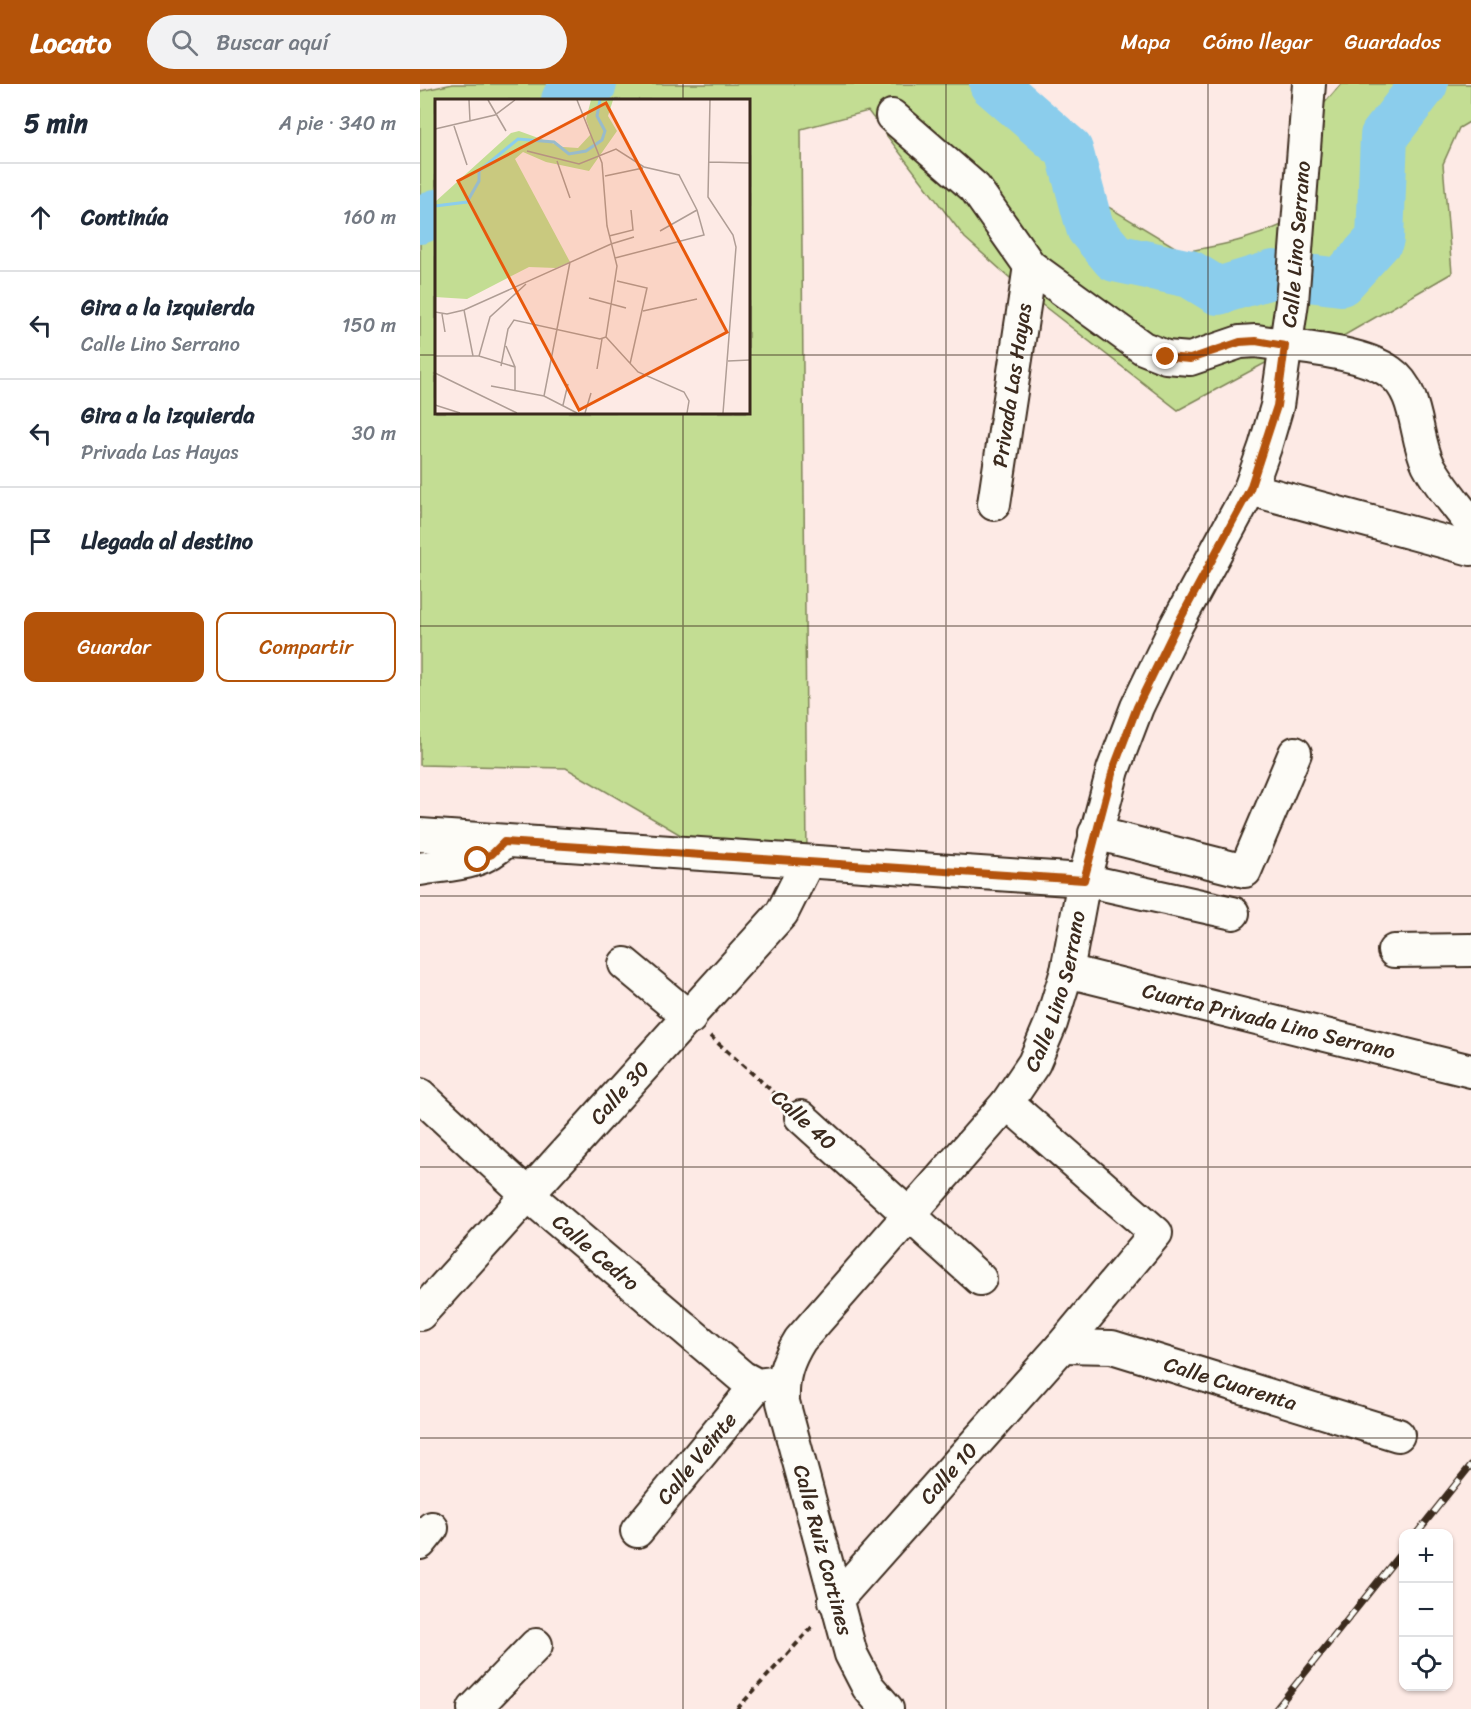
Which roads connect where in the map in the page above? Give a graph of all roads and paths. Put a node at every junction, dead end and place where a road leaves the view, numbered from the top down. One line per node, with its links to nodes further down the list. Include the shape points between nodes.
1 (1309, 84): 4 (street, Calle Lino Serrano)
2 (892, 116): 3 (street, Privada Las Hayas, via 975,188)
3 (1030, 266): 4 (street, Privada Las Hayas, via 1143,348 1166,357 1190,359 1240,342); 6 (street, Privada Las Hayas)
4 (1285, 346): 5 (street, Calle Lino Serrano, via 1277,406); 7 (street, Privada Las Hayas, via 1368,360 1392,372 1408,393 1429,466)
5 (1250, 489): 8 (street); 10 (street, Calle Lino Serrano, via 1137,707)
6 (994, 504)
7 (1471, 524)
8 (1471, 549)
9 (1295, 753): 10 (street, via 1245,871)
10 (1095, 833): 15 (street, Calle Lino Serrano)
11 (420, 835): 12 (street)
12 (504, 842): 13 (street); 14 (street, via 492,854 478,860)
13 (807, 863): 15 (street); 21 (street, Calle 30, via 782,913)
14 (420, 868)
15 (1084, 880): 16 (street); 20 (street, Calle Lino Serrano)
16 (1233, 913)
17 (1395, 951): 18 (street)
18 (1471, 951)
19 (625, 964): 21 (street)
20 (1067, 971): 22 (street, Cuarta Privada Lino Serrano); 24 (street, Calle Lino Serrano, via 1034,1063)
21 (690, 1018): 25 (path, Calle 40); 26 (street, Calle 30)
22 (1471, 1071)
23 (420, 1095): 26 (street, Calle Cedro)
24 (1007, 1103): 27 (street, Calle Lino Serrano); 30 (street, Calle 10, via 1156,1233)
25 (801, 1117): 27 (street, Calle 40)
26 (527, 1194): 29 (street, Calle 30); 31 (street, Calle Cedro, via 742,1377)
27 (908, 1215): 28 (street, Calle 40); 31 (street, Calle Lino Serrano, via 800,1340)
28 (980, 1279)
29 (420, 1314)
30 (1062, 1346): 32 (street, Calle Cuarenta, via 1112,1347); 34 (street, Calle 10)
31 (769, 1383): 33 (street, Calle Veinte); 34 (street, Calle Ruiz Cortines, via 783,1402)
32 (1398, 1435)
33 (638, 1531)
34 (835, 1601): 37 (path); 38 (street, Calle Ruiz Cortines, via 858,1672)
35 (536, 1645): 36 (street)
36 (474, 1709)
37 (737, 1709)
38 (887, 1709)

